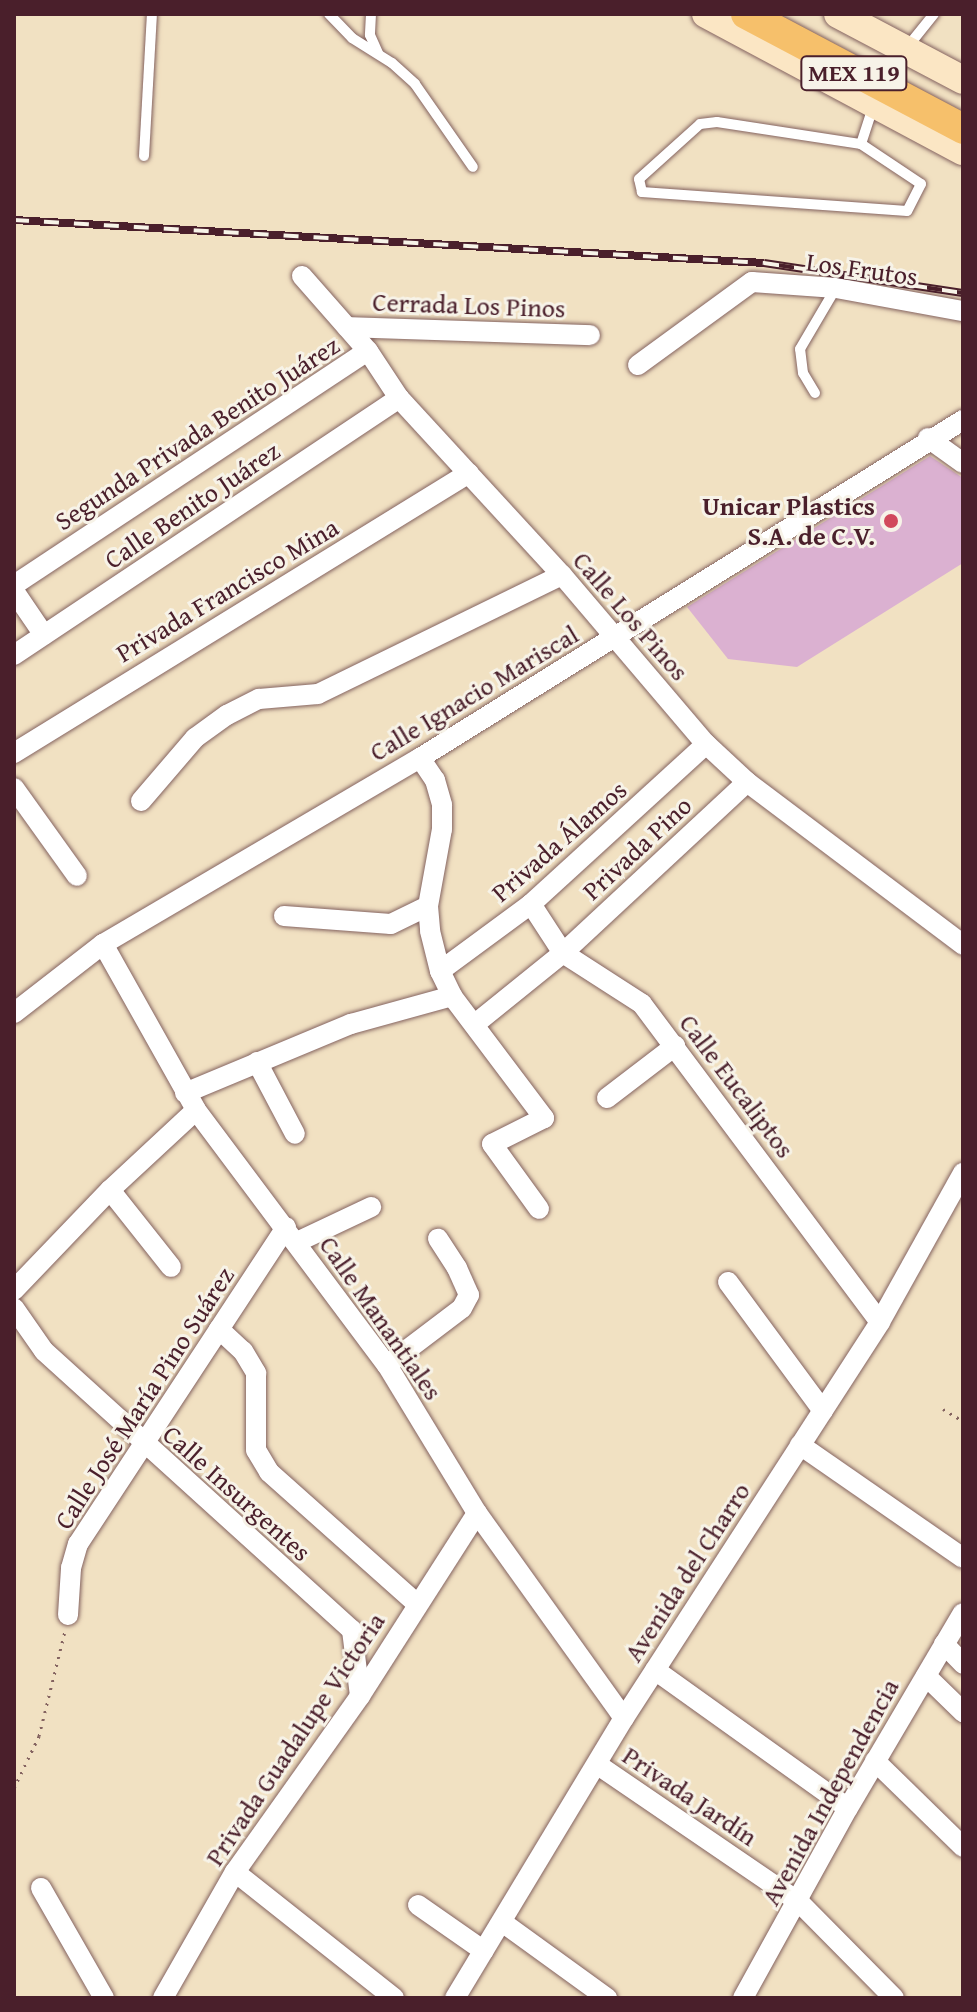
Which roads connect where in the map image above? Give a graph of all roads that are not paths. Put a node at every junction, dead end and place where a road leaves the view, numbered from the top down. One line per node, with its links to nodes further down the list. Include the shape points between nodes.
1 (152, 14): 16 (lane)
2 (329, 14): 9 (lane)
3 (371, 14): 9 (lane, via 370,35)
4 (706, 14): 10 (main road)
5 (746, 14): 10 (main road, MEX 119)
6 (789, 14): 10 (main road, MEX 119)
7 (838, 14): 10 (main road)
8 (934, 14): 10 (lane)
9 (379, 55): 17 (lane, via 415,84)
10 (888, 78): 11 (main road); 12 (main road, MEX 119); 13 (main road, MEX 119); 14 (lane); 15 (main road)
11 (963, 80)
12 (963, 106)
13 (963, 129)
14 (861, 144): 14 (lane, via 921,184 907,211 642,192 639,179 700,124 717,122)
15 (963, 151)
16 (144, 156)
17 (473, 167)
18 (302, 276): 21 (street, Calle Los Pinos)
19 (836, 288): 20 (street, Los Frutos); 24 (street, Los Frutos, via 752,282); 25 (lane, via 800,349 803,373)
20 (963, 311)
21 (347, 327): 22 (street, Cerrada Los Pinos); 23 (street, Calle Los Pinos)
22 (590, 335)
23 (368, 351): 26 (street, Calle Los Pinos); 32 (street, Segunda Privada Benito Juárez)
24 (638, 365)
25 (815, 393)
26 (399, 398): 30 (street, Calle Los Pinos); 34 (street, Calle Benito Juárez)
27 (963, 420): 28 (street, Calle Ignacio Mariscal)
28 (928, 438): 29 (street); 35 (street, Calle Ignacio Mariscal)
29 (963, 463)
30 (469, 473): 31 (street, Calle Los Pinos); 38 (street, Privada Francisco Mina)
31 (562, 575): 35 (street, Calle Los Pinos); 42 (street, via 318,694 259,699 227,715 195,738)
32 (14, 585)
33 (14, 591): 34 (street)
34 (44, 635): 36 (street, Calle Benito Juárez)
35 (615, 638): 37 (street, Calle Los Pinos); 39 (street, Calle Ignacio Mariscal)
36 (14, 655)
37 (706, 744): 40 (street, Calle Los Pinos); 44 (street, Privada Álamos)
38 (14, 753)
39 (420, 758): 45 (street, via 435,780 442,805); 47 (street, Calle Ignacio Mariscal)
40 (747, 782): 48 (street, Calle Los Pinos); 49 (street, Privada Pino)
41 (14, 788): 43 (street)
42 (141, 801)
43 (77, 876)
44 (531, 904): 49 (street, Calle Eucaliptos); 50 (street, Privada Álamos)
45 (428, 906): 46 (street, via 391,924); 50 (street)
46 (284, 916)
47 (103, 944): 52 (street, Calle Ignacio Mariscal); 57 (street, Calle Manantiales)
48 (963, 945)
49 (563, 953): 53 (street, Privada Pino); 54 (street, Calle Eucaliptos, via 642,1004)
50 (440, 971): 51 (street)
51 (452, 996): 53 (street); 55 (street, via 351,1024)
52 (14, 1013)
53 (475, 1024): 63 (street, via 544,1118 492,1144)
54 (675, 1046): 56 (street); 70 (street, Calle Eucaliptos)
55 (257, 1062): 57 (street); 58 (street)
56 (607, 1098)
57 (190, 1102): 60 (street); 64 (street, Calle Manantiales)
58 (295, 1134)
59 (963, 1173): 61 (street, Avenida del Charro)
60 (110, 1190): 66 (street); 68 (street)
61 (956, 1206): 70 (street, Avenida del Charro)
62 (371, 1207): 64 (street)
63 (539, 1209)
64 (291, 1235): 71 (street, Calle José María Pino Suárez); 72 (street, Calle Manantiales)
65 (438, 1239): 72 (street, via 469,1295 462,1308)
66 (171, 1267)
67 (728, 1282): 73 (street)
68 (14, 1290)
69 (14, 1308): 74 (street, Calle Insurgentes, via 44,1351)
70 (880, 1322): 73 (street, Avenida del Charro)
71 (219, 1329): 74 (street, Calle José María Pino Suárez); 78 (street, via 243,1351 256,1373 256,1450 269,1472)
72 (387, 1365): 76 (street, Calle Manantiales)
73 (823, 1411): 75 (street, Avenida del Charro)
74 (141, 1443): 80 (street, Calle José María Pino Suárez, via 78,1544); 85 (street, Calle Insurgentes, via 352,1630)
75 (800, 1445): 77 (street); 83 (street, Avenida del Charro)
76 (477, 1513): 78 (street, Privada Guadalupe Victoria); 87 (street, Calle Manantiales)
77 (963, 1558)
78 (417, 1604): 85 (street, Privada Guadalupe Victoria)
79 (963, 1613): 81 (street, Avenida Independencia)
80 (68, 1615)
81 (944, 1644): 82 (street); 84 (street, Avenida Independencia)
82 (963, 1664)
83 (655, 1670): 87 (street, Avenida del Charro); 90 (street)
84 (926, 1676): 86 (street); 88 (street, Avenida Independencia)
85 (360, 1696): 92 (street, Privada Guadalupe Victoria)
86 (963, 1712)
87 (624, 1718): 89 (street, Avenida del Charro)
88 (875, 1761): 90 (street, Avenida Independencia); 91 (street)
89 (598, 1765): 94 (street, Privada Jardín); 96 (street, Avenida del Charro)
90 (848, 1808): 94 (street, Avenida Independencia)
91 (963, 1847)
92 (235, 1872): 99 (street, Privada Guadalupe Victoria); 100 (street)
93 (41, 1888): 98 (street)
94 (799, 1902): 103 (street, Avenida Independencia); 104 (street, Privada Jardín)
95 (418, 1905): 97 (street)
96 (502, 1922): 97 (street, Avenida del Charro); 102 (street)
97 (484, 1951): 101 (street, Avenida del Charro)
98 (104, 1998)
99 (163, 1998)
100 (394, 1998)
101 (455, 1998)
102 (607, 1998)
103 (743, 1998)
104 (894, 1998)

